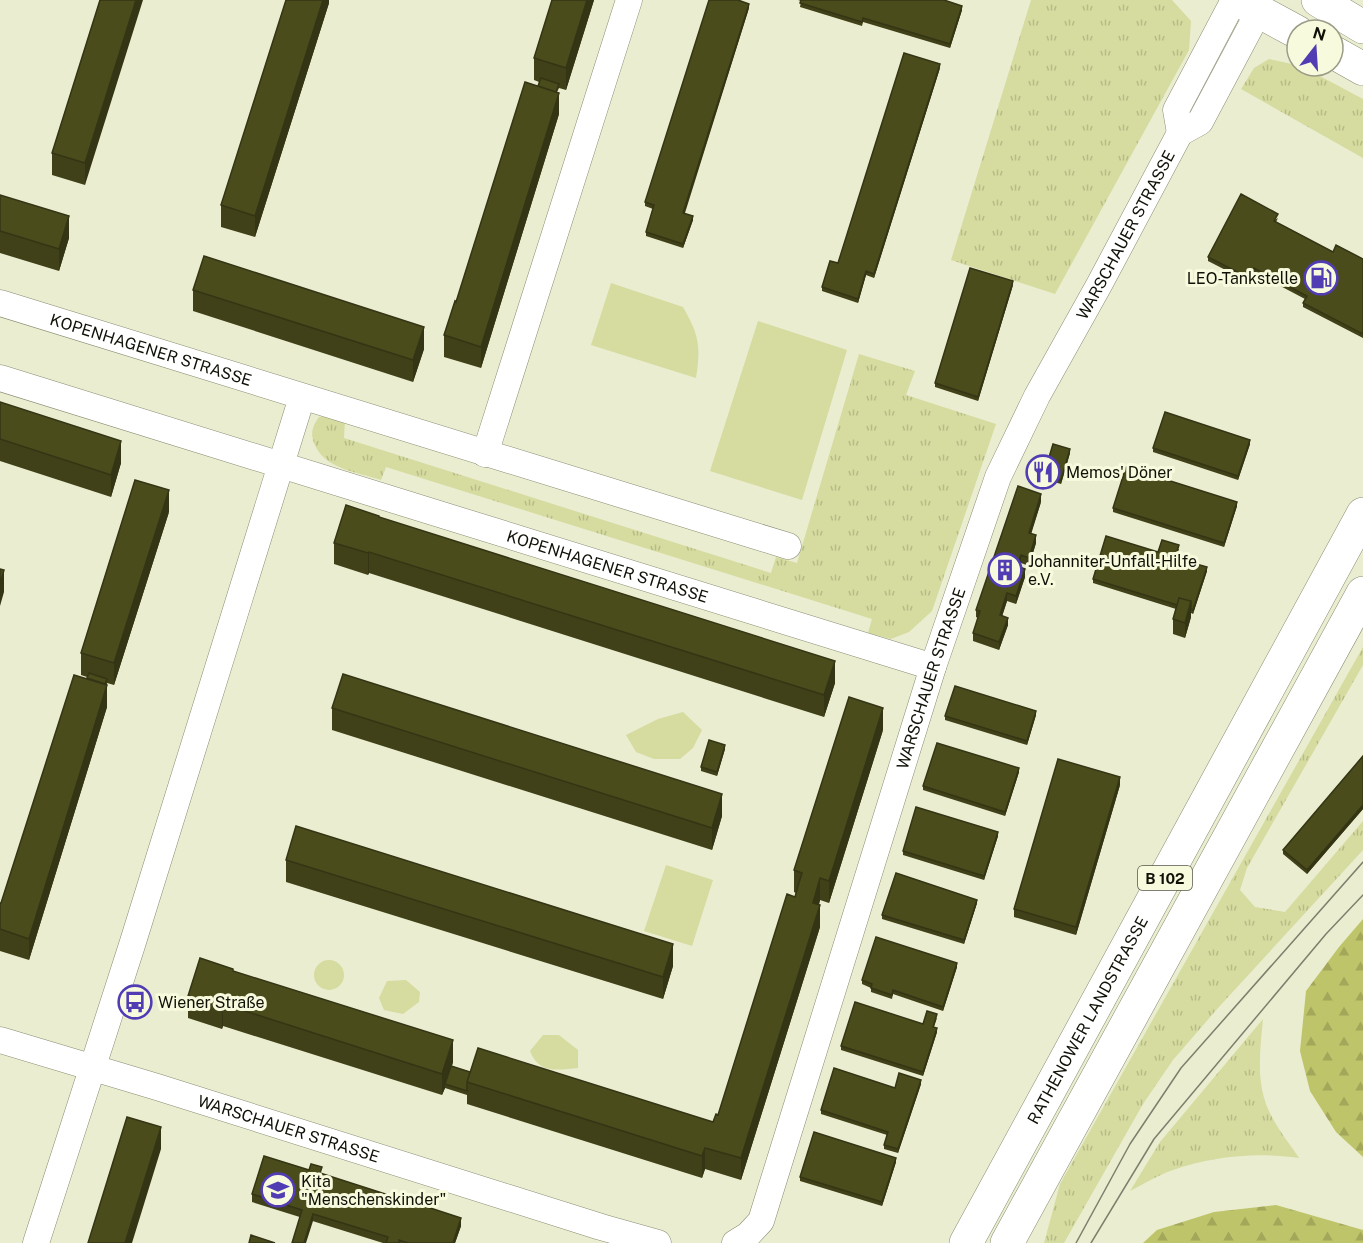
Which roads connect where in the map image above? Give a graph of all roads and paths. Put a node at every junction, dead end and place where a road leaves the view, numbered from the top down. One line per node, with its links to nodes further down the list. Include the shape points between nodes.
1 (629, 0): 11 (street)
2 (1318, 0): 5 (main road)
3 (1249, 3): 4 (main road); 16 (street, WARSCHAUER STRASSE, via 1200,122 1180,133 1037,396 998,477)
4 (1285, 25)
5 (1363, 27)
6 (1345, 59): 7 (main road)
7 (1363, 69)
8 (0, 303): 10 (street, KOPENHAGENER STRASSE)
9 (0, 378): 12 (street, KOPENHAGENER STRASSE)
10 (302, 397): 11 (street, KOPENHAGENER STRASSE); 12 (street)
11 (485, 454): 14 (street, KOPENHAGENER STRASSE)
12 (280, 465): 16 (street, KOPENHAGENER STRASSE); 18 (street)
13 (1363, 514): 23 (main road, RATHENOWER LANDSTRASSE / B 102)
14 (788, 546)
15 (1363, 593): 24 (main road, B 102)
16 (933, 668): 22 (street, WARSCHAUER STRASSE, via 761,1221)
17 (0, 1040): 18 (street, WARSCHAUER STRASSE)
18 (91, 1068): 19 (street, WARSCHAUER STRASSE, via 169,1090); 20 (street)
19 (599, 1235): 21 (street, WARSCHAUER STRASSE)
20 (36, 1243)
21 (658, 1243)
22 (735, 1243)
23 (966, 1243)
24 (1007, 1243)

